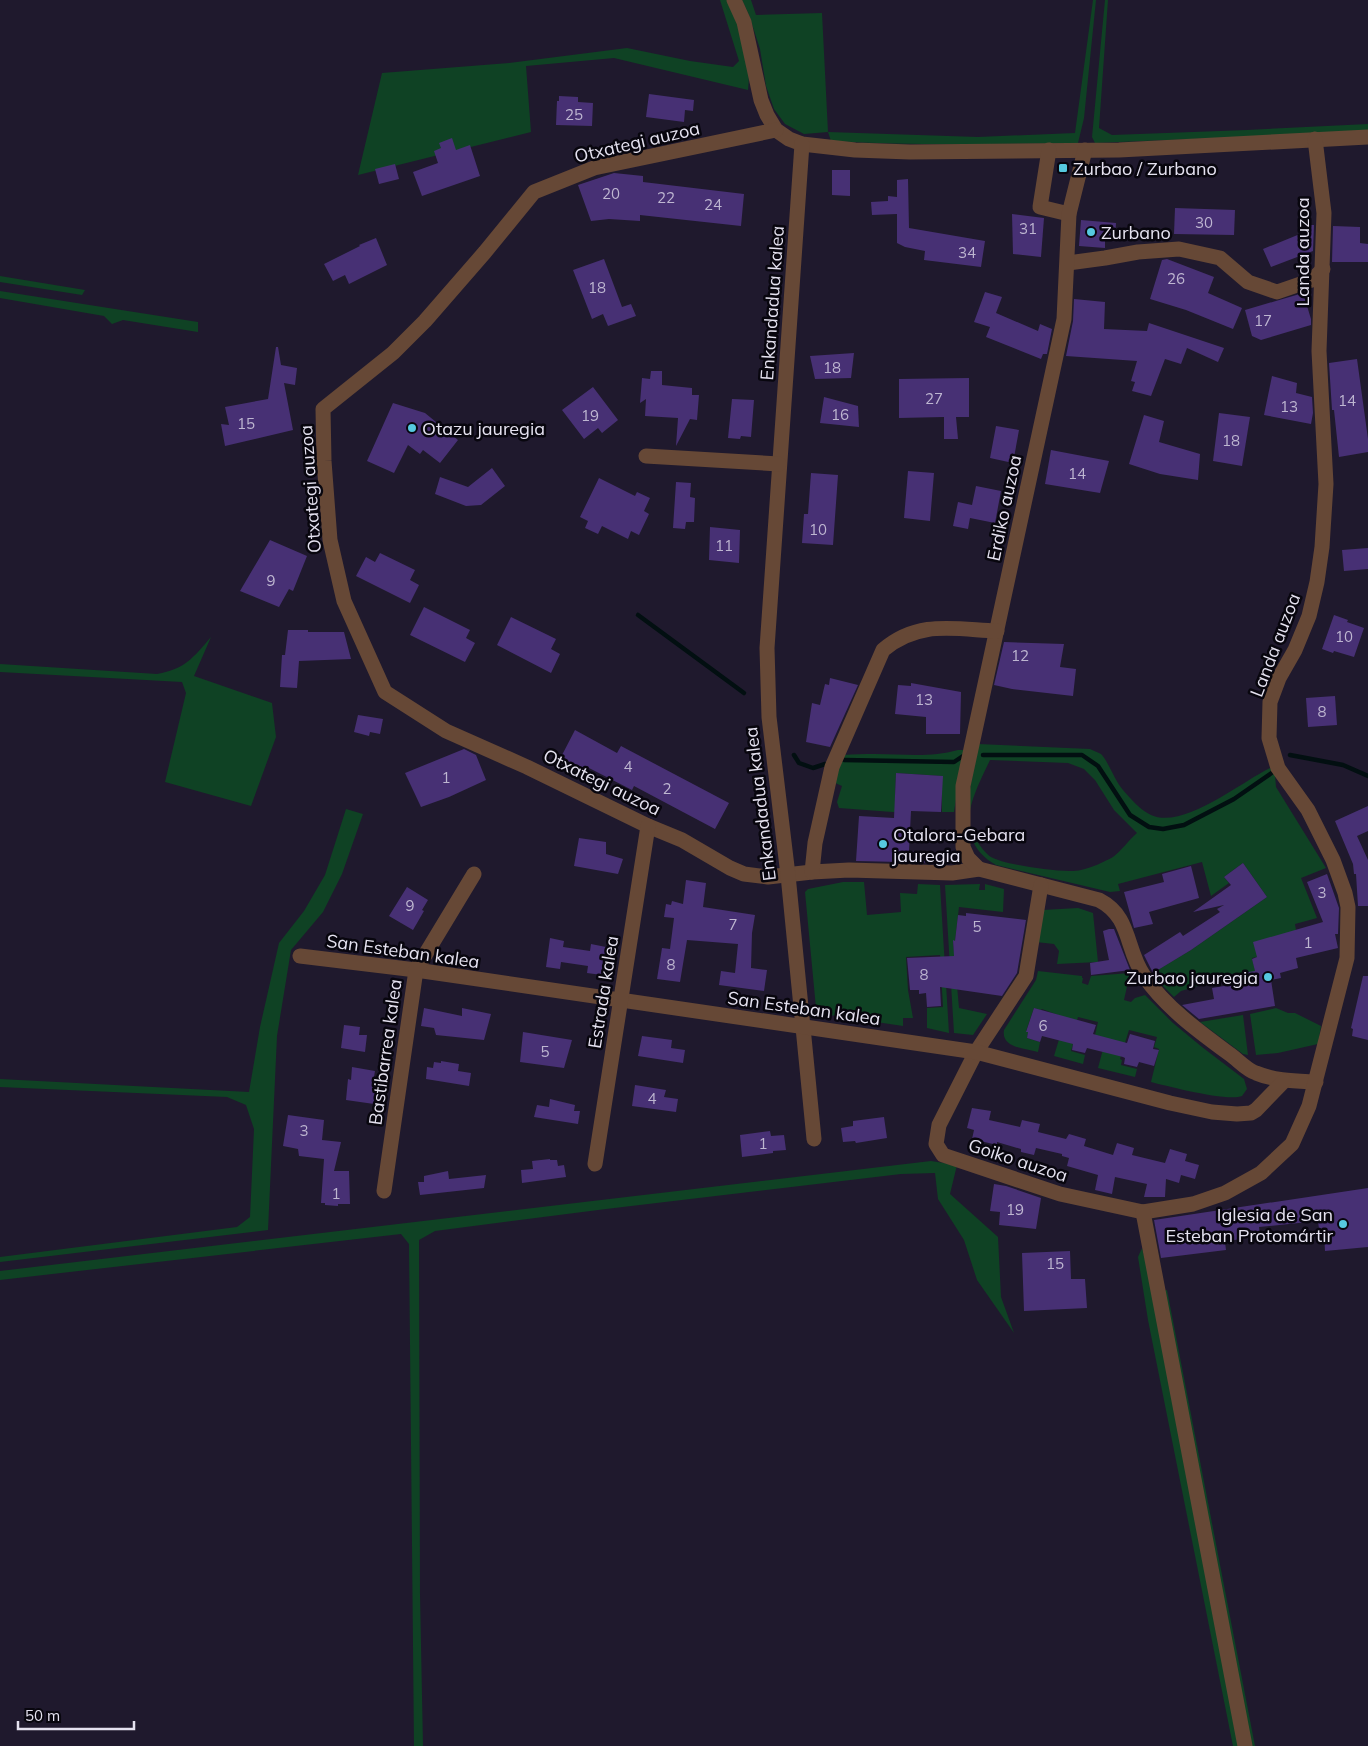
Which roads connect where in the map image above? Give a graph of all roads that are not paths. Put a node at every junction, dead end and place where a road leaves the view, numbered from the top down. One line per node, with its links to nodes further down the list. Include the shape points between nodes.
1 (734, 0): 2 (street, via 744,22 761,100)
2 (776, 130): 5 (street); 14 (street, Otxategi auzoa, via 594,168 534,192 425,321 393,353 323,409 330,540 344,600 385,692 446,731)
3 (1368, 137): 4 (street)
4 (1315, 139): 7 (street); 10 (street, Landa auzoa, via 1324,213)
5 (802, 144): 6 (street, via 910,152); 12 (street, Enkandadua kalea)
6 (1050, 150): 7 (street); 8 (street, via 1040,207)
7 (1085, 150): 8 (street, Erdiko auzoa)
8 (1069, 214): 9 (street, Erdiko auzoa)
9 (1068, 263): 10 (street, via 1179,249 1220,258 1248,282 1277,292 1312,280); 13 (street, Erdiko auzoa, via 1064,318)
10 (1323, 269): 26 (street, Landa auzoa, via 1320,351 1326,484 1322,547 1309,616 1270,702 1269,738 1278,768 1308,810 1333,860 1348,907 1347,958)
11 (646, 456): 12 (street)
12 (779, 464): 18 (street, Enkandadua kalea, via 767,648 769,717)
13 (997, 631): 15 (street, Erdiko auzoa, via 963,786 963,847); 16 (street, via 937,628 915,631 896,639 883,650 832,767)
14 (648, 826): 18 (street, Otxategi auzoa, via 682,840 744,874); 22 (street, Estrada kalea)
15 (979, 869): 16 (street, via 952,873); 19 (street)
16 (812, 872): 18 (street)
17 (474, 874): 21 (street, Bastibarrea kalea)
18 (788, 875): 23 (street, Enkandadua kalea)
19 (1040, 885): 24 (street, Goiko auzoa, via 1026,976); 25 (street, via 1108,905 1122,920 1144,976 1167,1002 1194,1028 1255,1073)
20 (300, 956): 21 (street, San Esteban kalea)
21 (416, 970): 22 (street, San Esteban kalea); 29 (street, Bastibarrea kalea)
22 (621, 1001): 23 (street, San Esteban kalea); 28 (street, Estrada kalea)
23 (802, 1027): 24 (street, San Esteban kalea); 27 (street, Enkandadua kalea)
24 (976, 1052): 25 (street, San Esteban kalea, via 1170,1104 1212,1112 1251,1113); 30 (street, Goiko auzoa, via 939,1125 936,1144 943,1155 1060,1194)
25 (1284, 1080): 26 (street)
26 (1316, 1082): 30 (street, Goiko auzoa, via 1310,1106 1292,1144 1261,1173 1224,1193 1193,1204)
27 (814, 1138)
28 (595, 1164)
29 (384, 1191)
30 (1144, 1212): 31 (street)
31 (1245, 1746)

